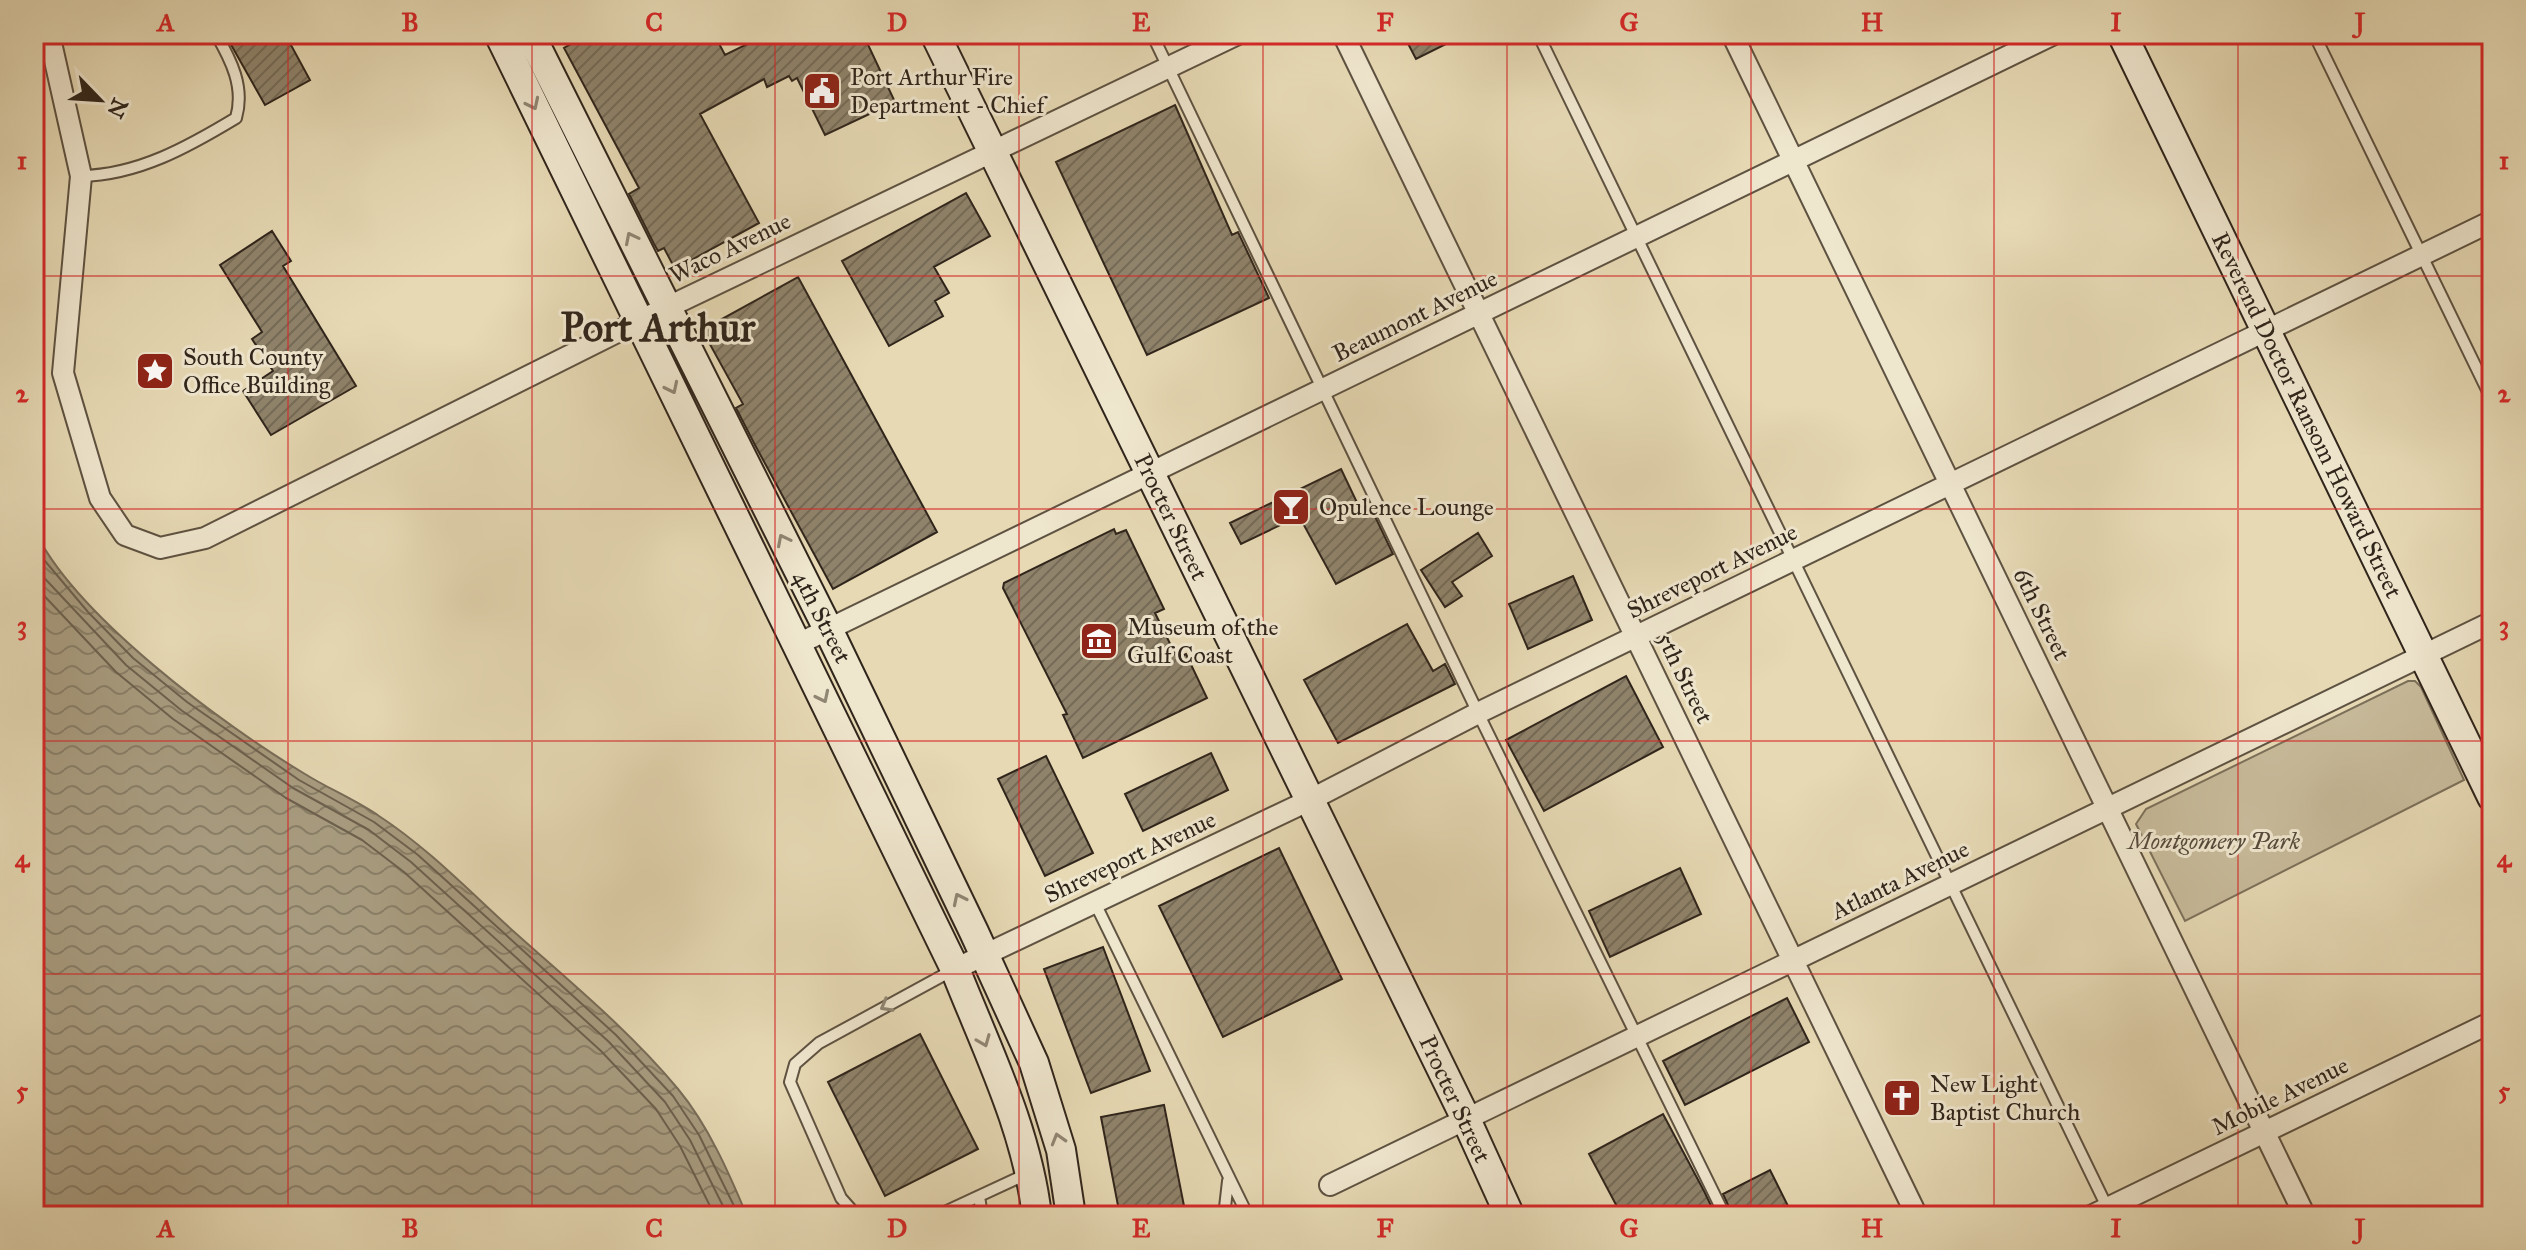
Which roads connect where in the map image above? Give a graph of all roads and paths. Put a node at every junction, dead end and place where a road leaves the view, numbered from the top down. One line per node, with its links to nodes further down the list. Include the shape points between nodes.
1 (49, 34): 17 (street, Waco Avenue)
2 (216, 34): 17 (lane, via 238,88 236,118 144,164 114,175)
3 (499, 34): 23 (street, 4th Street, one-way to 23)
4 (530, 34): 21 (street, 4th Street, one-way to 4)
5 (935, 34): 15 (street, Procter Street)
6 (1152, 34): 14 (lane)
7 (1238, 34): 14 (street, Waco Avenue)
8 (1343, 34): 22 (street, 5th Street)
9 (1538, 34): 19 (lane)
10 (1732, 34): 16 (street, 6th Street)
11 (2054, 34): 16 (street, Beaumont Avenue)
12 (2122, 34): 24 (street, Reverend Doctor Ransom Howard Street)
13 (2314, 34): 20 (lane)
14 (1169, 68): 15 (street, Waco Avenue); 25 (lane)
15 (993, 150): 21 (street, Waco Avenue); 27 (street, Procter Street)
16 (1794, 161): 19 (street, Beaumont Avenue); 28 (street, 6th Street)
17 (81, 176): 23 (street, Waco Avenue, via 63,373 100,498 125,535 160,548 205,538)
18 (2492, 221): 20 (street, Shreveport Avenue)
19 (1636, 238): 22 (street, Beaumont Avenue); 29 (lane)
20 (2421, 256): 24 (street, Shreveport Avenue); 26 (lane)
21 (666, 308): 23 (street, Waco Avenue); 31 (street, 4th Street, one-way to 21)
22 (1479, 314): 25 (street, Beaumont Avenue); 32 (street, 5th Street)
23 (639, 321): 33 (street, 4th Street, one-way to 33)
24 (2266, 332): 28 (street, Shreveport Avenue); 34 (street, Reverend Doctor Ransom Howard Street)
25 (1322, 390): 27 (street, Beaumont Avenue); 35 (lane)
26 (2492, 400)
27 (1149, 472): 31 (street, Beaumont Avenue); 37 (street, Procter Street)
28 (1951, 486): 29 (street, Shreveport Avenue); 38 (street, 6th Street)
29 (1794, 560): 32 (street, Shreveport Avenue); 39 (lane)
30 (2492, 622): 34 (street, Atlanta Avenue)
31 (828, 629): 33 (street, Beaumont Avenue); 41 (street, 4th Street, one-way to 31)
32 (1635, 636): 35 (street, Shreveport Avenue); 42 (street, 5th Street)
33 (798, 644): 43 (street, 4th Street, one-way to 43)
34 (2423, 656): 36 (street, Reverend Doctor Ransom Howard Street); 38 (street, Atlanta Avenue)
35 (1478, 713): 37 (street, Shreveport Avenue); 45 (lane)
36 (2492, 797)
37 (1310, 800): 40 (street, Shreveport Avenue); 46 (street, Procter Street)
38 (2108, 810): 39 (street, Atlanta Avenue); 47 (street, 6th Street)
39 (1952, 885): 42 (street, Atlanta Avenue); 52 (lane)
40 (1095, 903): 41 (street, Shreveport Avenue); 49 (lane)
41 (985, 955): 43 (street, Shreveport Avenue); 57 (street, 4th Street, one-way to 41, via 1061,1150 1034,1063)
42 (1793, 960): 45 (street, Atlanta Avenue); 62 (street, 5th Street)
43 (955, 969): 48 (street, 4th Street, one-way to 48); 53 (lane, one-way to 53, via 819,1043 795,1064 790,1082 841,1198)
44 (2492, 1022): 47 (street, Mobile Avenue)
45 (1639, 1036): 46 (street, Atlanta Avenue); 61 (lane)
46 (1465, 1117): 50 (street, Atlanta Avenue); 60 (street, Procter Street)
47 (2265, 1133): 52 (street, Mobile Avenue); 63 (street, 6th Street)
48 (1032, 1172): 51 (lane); 56 (street, 4th Street)
49 (1228, 1179): 58 (lane); 59 (lane)
50 (1330, 1185)
51 (979, 1196): 54 (lane); 55 (lane)
52 (2103, 1213)
53 (857, 1216)
54 (936, 1216)
55 (982, 1216)
56 (1037, 1216)
57 (1071, 1216)
58 (1224, 1216)
59 (1248, 1216)
60 (1510, 1216)
61 (1725, 1216)
62 (1917, 1216)
63 (2305, 1216)

